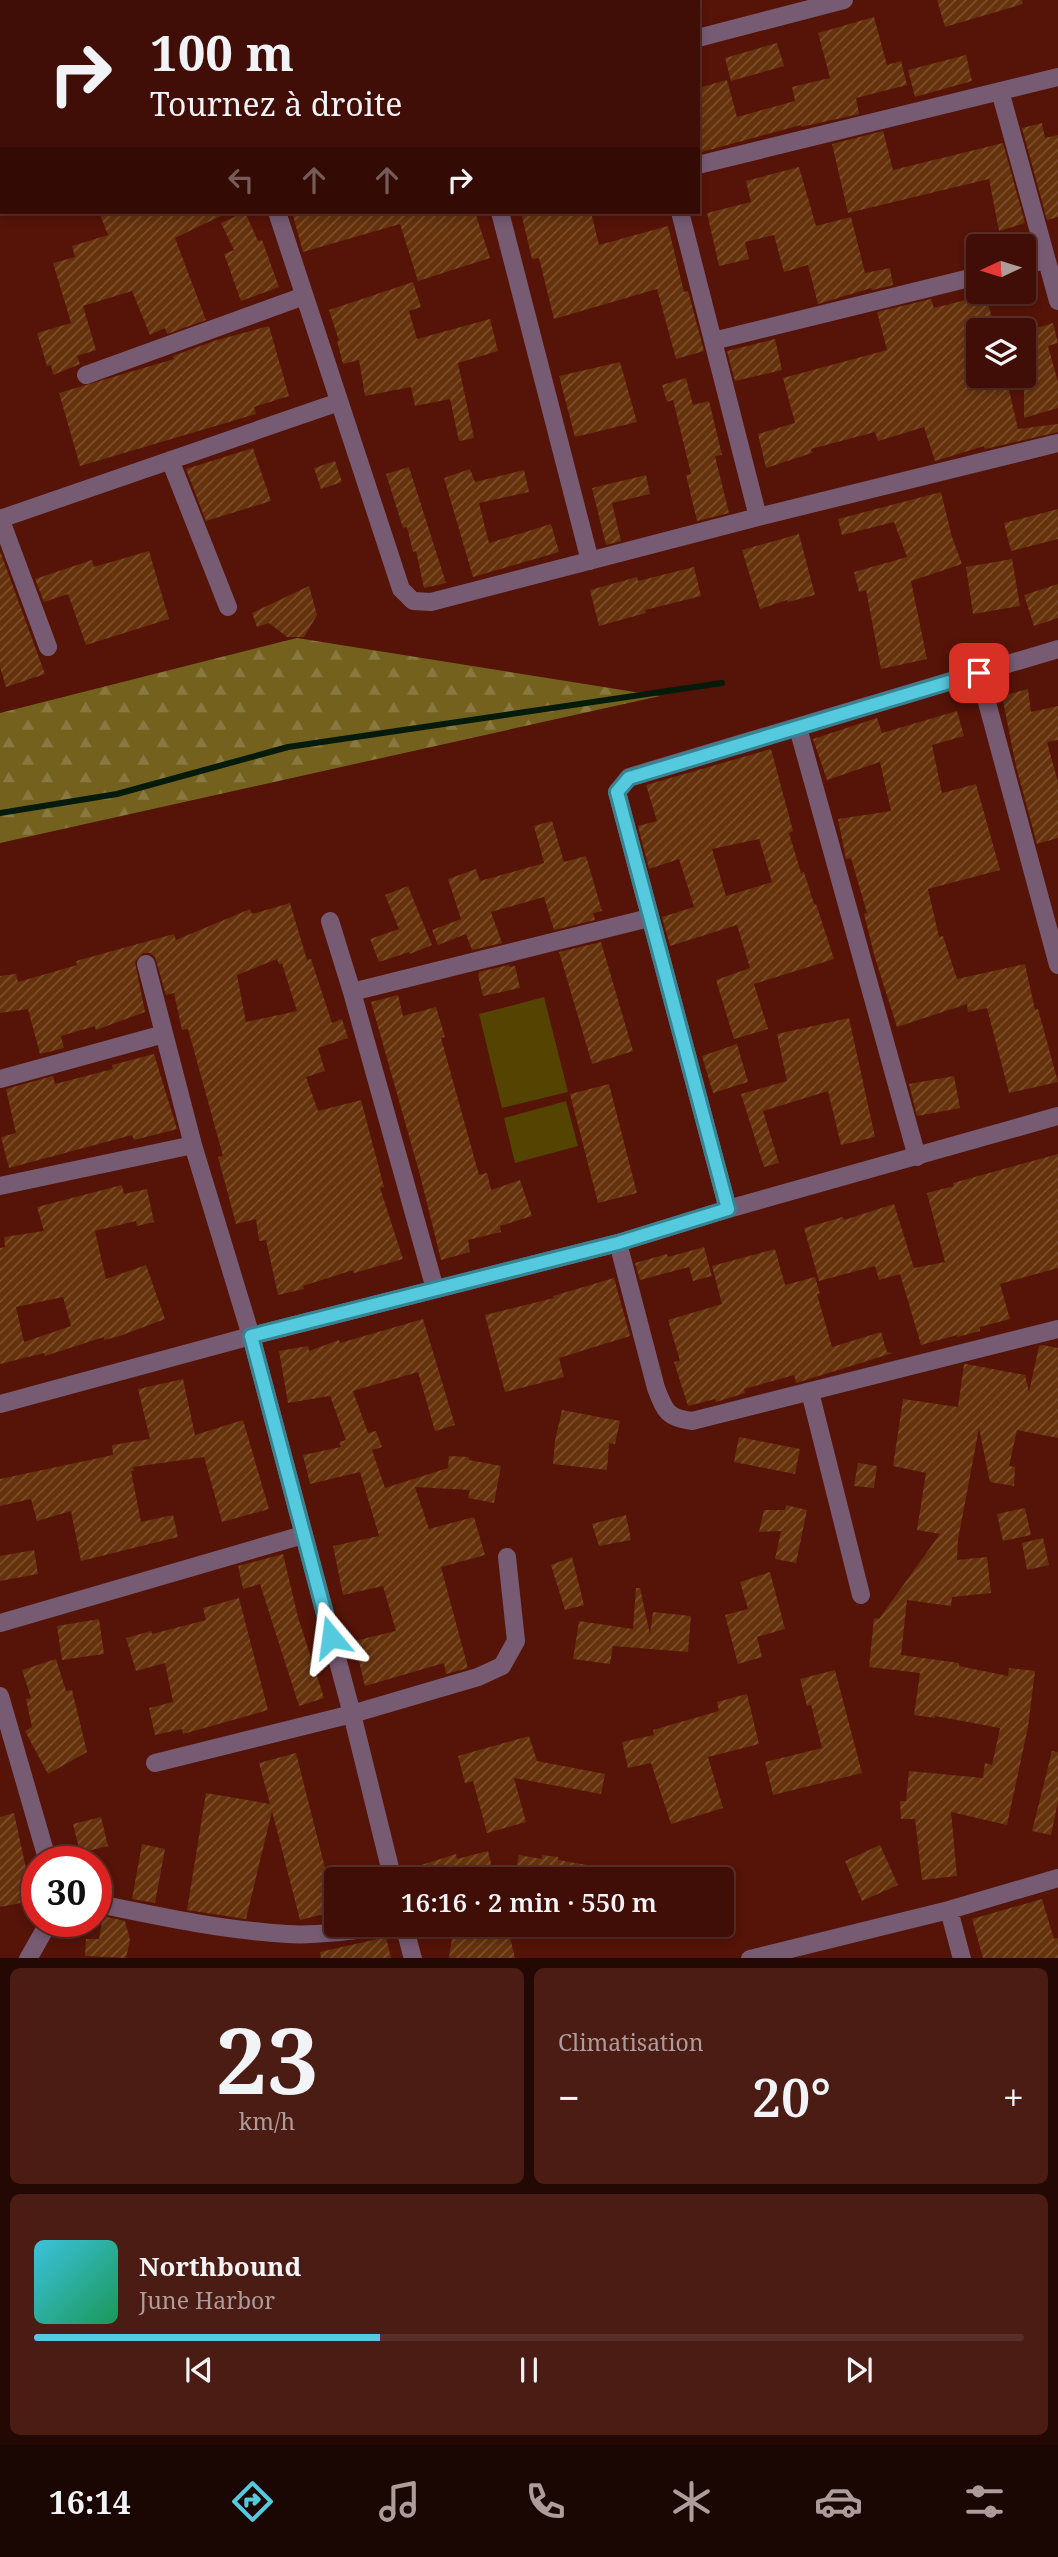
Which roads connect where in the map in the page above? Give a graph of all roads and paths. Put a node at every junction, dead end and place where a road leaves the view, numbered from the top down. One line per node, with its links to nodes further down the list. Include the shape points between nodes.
1 (844, 0): 2 (street)
2 (700, 37)
3 (1058, 77): 4 (street)
4 (1000, 91): 5 (street); 9 (street)
5 (700, 165)
6 (278, 214): 12 (street)
7 (501, 214): 21 (street)
8 (681, 214): 14 (street)
9 (1046, 260): 10 (street); 13 (street)
10 (1036, 262)
11 (966, 279): 14 (street)
12 (304, 296): 15 (street); 16 (street)
13 (1058, 301)
14 (713, 341): 19 (street)
15 (86, 375)
16 (340, 402): 18 (street); 21 (street, via 401,589 413,601 431,602)
17 (1058, 443): 19 (street)
18 (170, 460): 20 (street); 22 (street)
19 (758, 517): 21 (street)
20 (0, 519): 23 (street)
21 (590, 561)
22 (228, 607)
23 (48, 647)
24 (1058, 649): 25 (street)
25 (979, 673): 26 (street); 30 (street)
26 (798, 728): 27 (street, via 629,778 617,792); 36 (street)
27 (649, 918): 31 (street); 38 (street)
28 (330, 921): 31 (street)
29 (146, 964): 32 (street)
30 (1058, 965)
31 (352, 992): 40 (street)
32 (164, 1034): 33 (street); 35 (street)
33 (0, 1079)
34 (1058, 1116): 36 (street)
35 (193, 1145): 37 (street); 42 (street)
36 (917, 1157): 38 (street)
37 (0, 1186)
38 (728, 1209): 39 (street)
39 (618, 1243): 40 (street); 43 (street, via 656,1388 664,1408 675,1419 692,1421)
40 (435, 1289): 42 (street)
41 (1058, 1329): 43 (street)
42 (251, 1336): 44 (street); 45 (street)
43 (810, 1392): 47 (street)
44 (0, 1404)
45 (303, 1535): 48 (street); 50 (street)
46 (507, 1557): 50 (street, via 516,1641 502,1666)
47 (861, 1595)
48 (0, 1623)
49 (0, 1696): 52 (street)
50 (352, 1714): 51 (street); 53 (street)
51 (155, 1763)
52 (43, 1846)
53 (390, 1867)
54 (1058, 1878): 56 (street)
55 (112, 1907): 57 (street, via 199,1926 287,1934)
56 (949, 1910): 60 (street); 64 (street)
57 (324, 1932)
58 (40, 1937): 61 (street)
59 (407, 1937): 62 (street)
60 (788, 1954): 63 (street)
61 (28, 1958)
62 (413, 1958)
63 (750, 1958)
64 (962, 1958)

